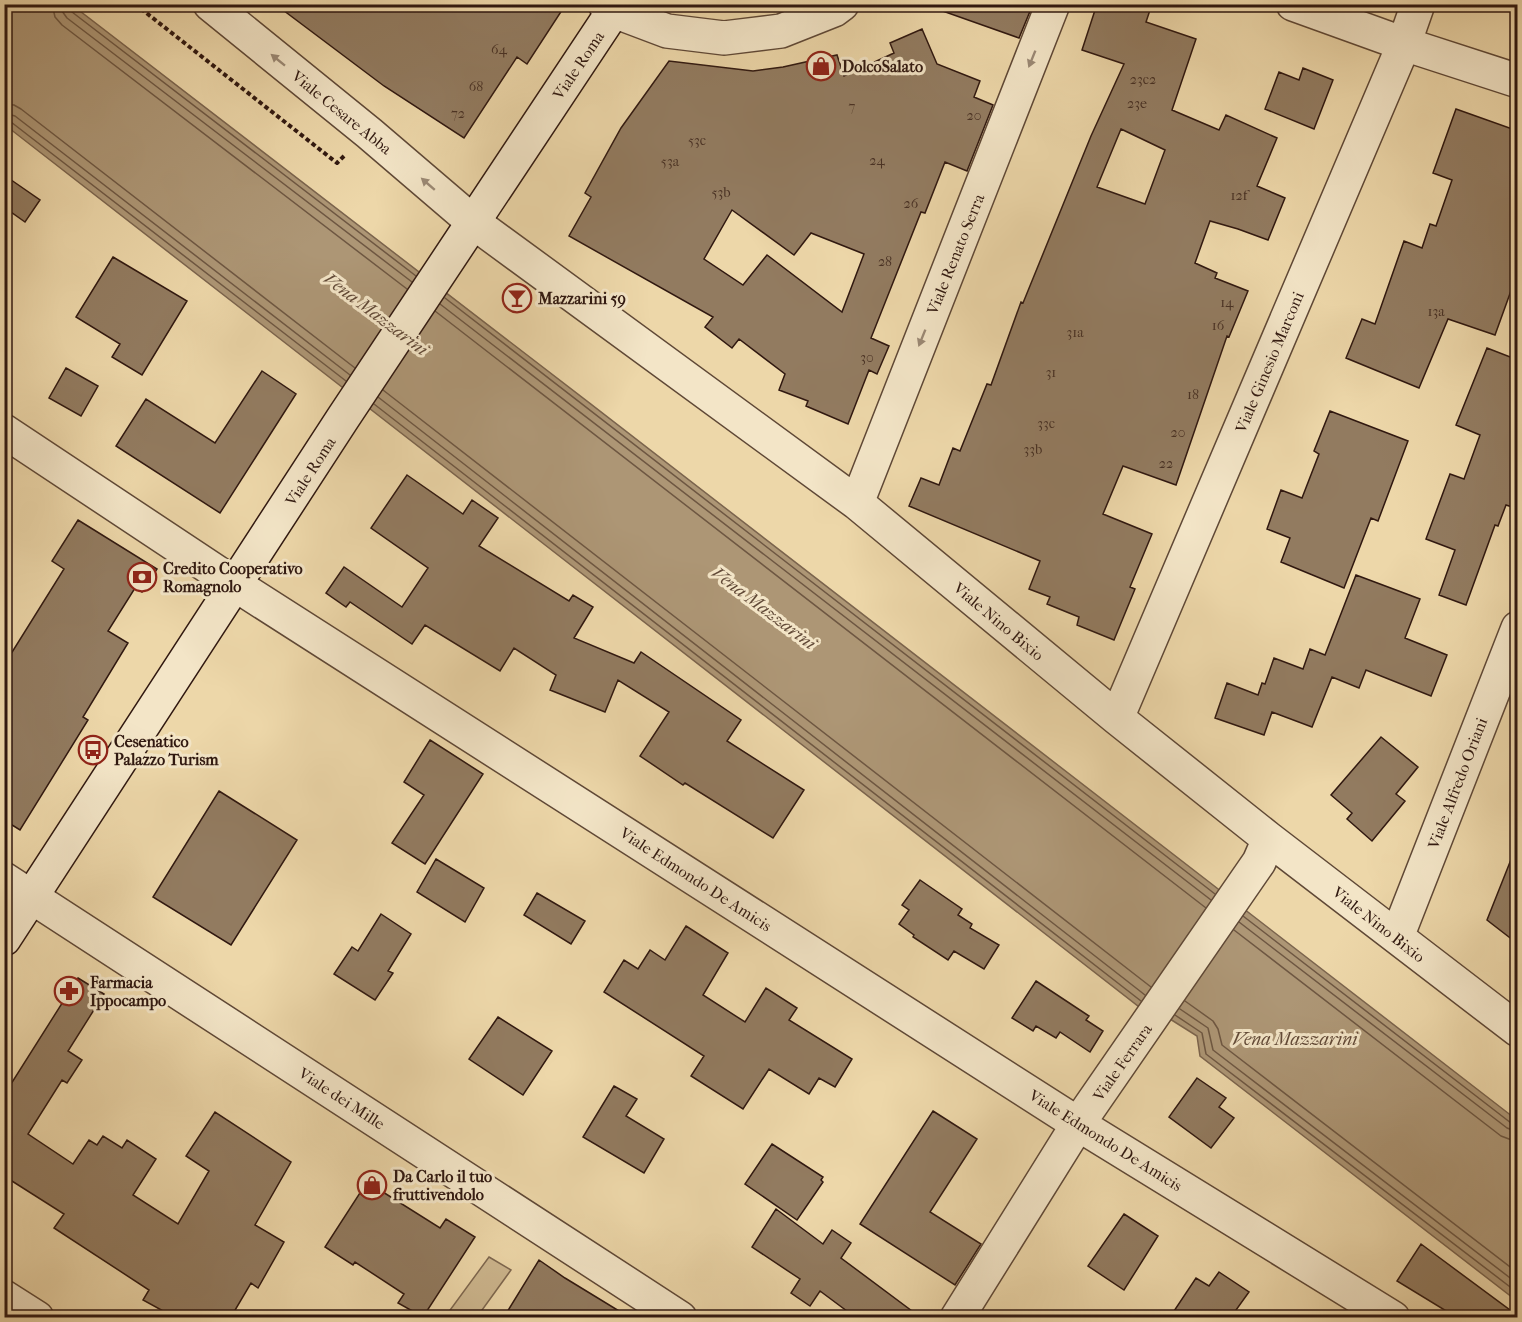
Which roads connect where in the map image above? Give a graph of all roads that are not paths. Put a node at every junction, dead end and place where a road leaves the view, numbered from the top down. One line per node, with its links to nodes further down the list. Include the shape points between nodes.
1 (210, 4): 9 (street, Viale Cesare Abba, one-way to 1, via 369,133)
2 (842, 4): 6 (street, via 781,31 724,38 668,31)
3 (1053, 4): 11 (street, Viale Renato Serra, one-way to 11)
4 (1293, 4): 7 (street)
5 (1418, 4): 7 (street, Viale Ginesio Marconi)
6 (613, 7): 9 (street, Viale Roma)
7 (1404, 44): 8 (street); 14 (street, Viale Ginesio Marconi)
8 (1518, 81)
9 (464, 234): 11 (street, Viale Nino Bixio); 12 (street, Viale Roma)
10 (4, 432): 12 (street, Viale Edmondo De Amicis)
11 (857, 503): 14 (street, Viale Nino Bixio)
12 (236, 585): 17 (street, Viale Roma); 21 (street, Viale Edmondo De Amicis)
13 (1518, 628): 18 (street, Viale Alfredo Oriani)
14 (1117, 718): 15 (street, Viale Nino Bixio)
15 (1264, 850): 18 (street, Viale Nino Bixio); 21 (street, Viale Ferrara)
16 (4, 879): 17 (street, Viale dei Mille)
17 (32, 897): 19 (street, Viale Roma); 24 (street, Viale dei Mille)
18 (1397, 937): 20 (street, Viale Nino Bixio)
19 (4, 939)
20 (1518, 1030)
21 (1078, 1124): 25 (street, Viale Ferrara); 26 (street, Viale Edmondo De Amicis)
22 (4, 1297): 23 (street)
23 (37, 1317)
24 (680, 1317)
25 (957, 1317)
26 (1393, 1317)

